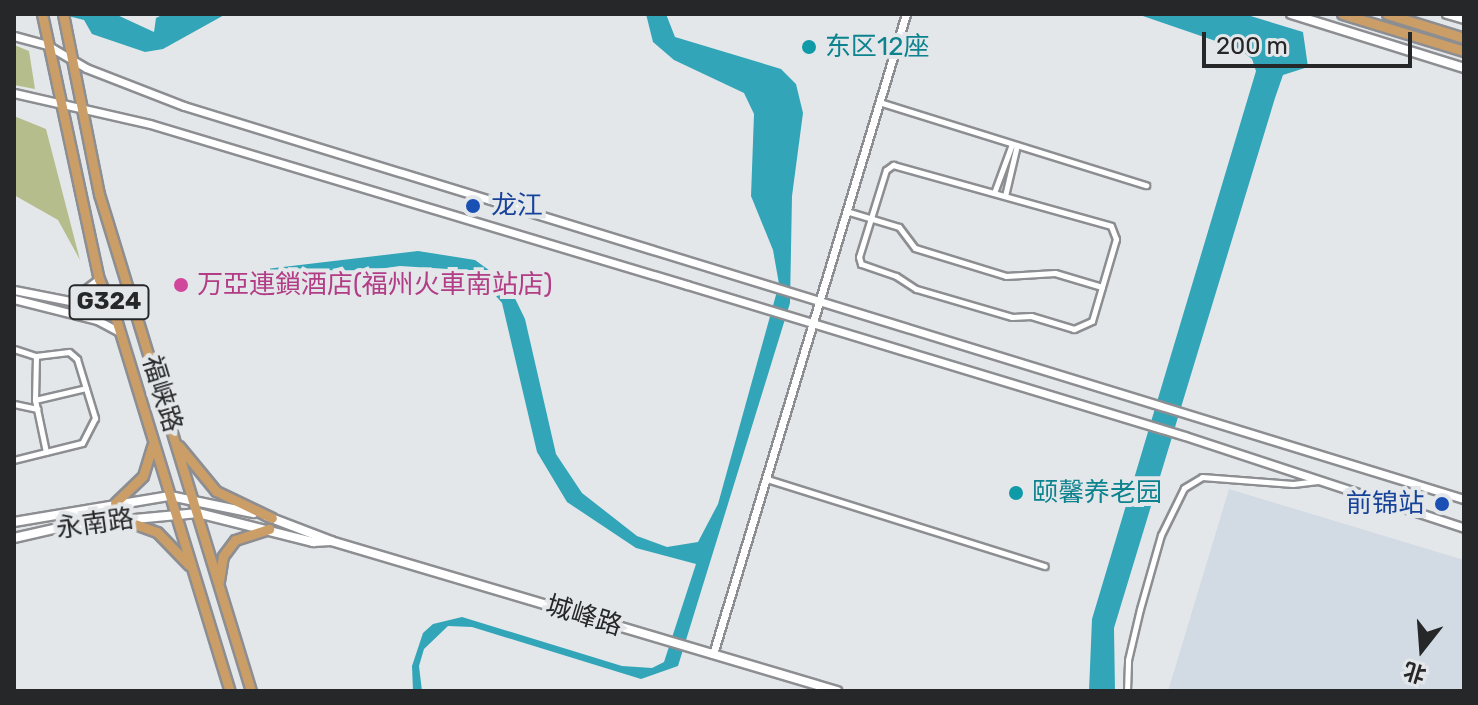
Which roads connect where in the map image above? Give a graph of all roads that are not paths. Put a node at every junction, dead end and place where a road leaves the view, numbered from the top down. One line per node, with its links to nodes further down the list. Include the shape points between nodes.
1 (906, 14): 17 (street)
2 (1342, 14): 12 (highway)
3 (1387, 14): 10 (highway)
4 (1447, 14): 8 (main road)
5 (42, 15): 11 (highway, 福峡路 / G324)
6 (1295, 15): 14 (main road)
7 (64, 17): 13 (highway, 福峡路 / G324)
8 (1464, 19)
9 (18, 37): 11 (street)
10 (1464, 38)
11 (47, 45): 13 (street); 16 (highway, 福峡路 / G324)
12 (1464, 51)
13 (70, 60): 18 (highway, 福峡路 / G324); 29 (street, via 184,106)
14 (1464, 68)
15 (14, 93): 16 (street)
16 (59, 102): 18 (street); 25 (highway, 福峡路 / G324)
17 (878, 102): 19 (street); 23 (street)
18 (78, 106): 30 (street); 38 (highway, 福峡路 / G324)
19 (1014, 144): 20 (street); 21 (street); 22 (street)
20 (1146, 185)
21 (994, 193): 22 (street); 24 (street, via 893,165 886,170)
22 (1005, 196): 26 (street, via 1111,226 1116,239)
23 (845, 211): 24 (street); 29 (street)
24 (870, 219): 26 (street, via 899,227 915,248 1006,276 1055,273); 26 (street, via 861,264 916,289 1074,329 1092,321)
25 (99, 279): 27 (street, via 70,301); 31 (highway, 福峡路 / G324)
26 (1102, 287)
27 (14, 290)
28 (14, 299): 31 (street, via 97,320)
29 (820, 300): 30 (street); 48 (street)
30 (813, 324): 44 (street); 45 (street)
31 (120, 332): 39 (highway, 福峡路 / G324)
32 (14, 349): 33 (street)
33 (36, 356): 34 (street, via 69,352 77,359); 35 (street)
34 (86, 388): 35 (street); 42 (street, via 95,418 89,436 82,443)
35 (35, 400): 37 (street)
36 (14, 404): 37 (street)
37 (37, 409): 42 (street)
38 (165, 415): 39 (highway); 40 (highway, 福峡路 / G324)
39 (147, 420): 41 (highway, 福峡路 / G324)
40 (172, 436): 47 (highway, 福峡路 / G324); 53 (highway, via 216,491)
41 (152, 438): 46 (highway, 福峡路 / G324); 49 (highway, via 143,476)
42 (46, 452): 43 (street)
43 (14, 460)
44 (767, 479): 61 (street); 66 (street)
45 (1320, 480): 57 (street); 70 (street, via 1293,484 1202,477 1184,488 1161,535 1140,609)
46 (170, 496): 47 (main road, 城峰路); 49 (main road, 城峰路); 51 (highway, 福峡路 / G324)
47 (192, 499): 50 (main road, 城峰路); 52 (highway, 福峡路 / G324)
48 (1464, 499)
49 (115, 503): 55 (main road, 城峰路)
50 (248, 511): 53 (main road, 城峰路); 56 (main road)
51 (176, 513): 52 (main road, 城峰路); 54 (main road, 永南路); 62 (highway, 福峡路 / G324)
52 (198, 513): 56 (main road, 城峰路); 63 (highway, 福峡路 / G324)
53 (272, 518): 60 (main road, 城峰路)
54 (121, 519): 59 (main road, 永南路); 62 (highway, via 157,532)
55 (14, 522)
56 (245, 522): 58 (main road, 城峰路)
57 (1464, 528)
58 (269, 529): 60 (main road, 城峰路, via 313,542); 63 (highway, via 229,546)
59 (14, 538)
60 (331, 541): 66 (main road, 城峰路)
61 (1045, 566)
62 (199, 582): 65 (highway, 福峡路 / G324)
63 (218, 584): 64 (highway, 福峡路 / G324)
64 (223, 600): 65 (highway); 68 (highway, 福峡路 / G324)
65 (206, 605): 67 (highway, 福峡路 / G324)
66 (713, 654): 69 (main road, 城峰路)
67 (230, 691)
68 (251, 691)
69 (837, 691)
70 (1127, 691)

